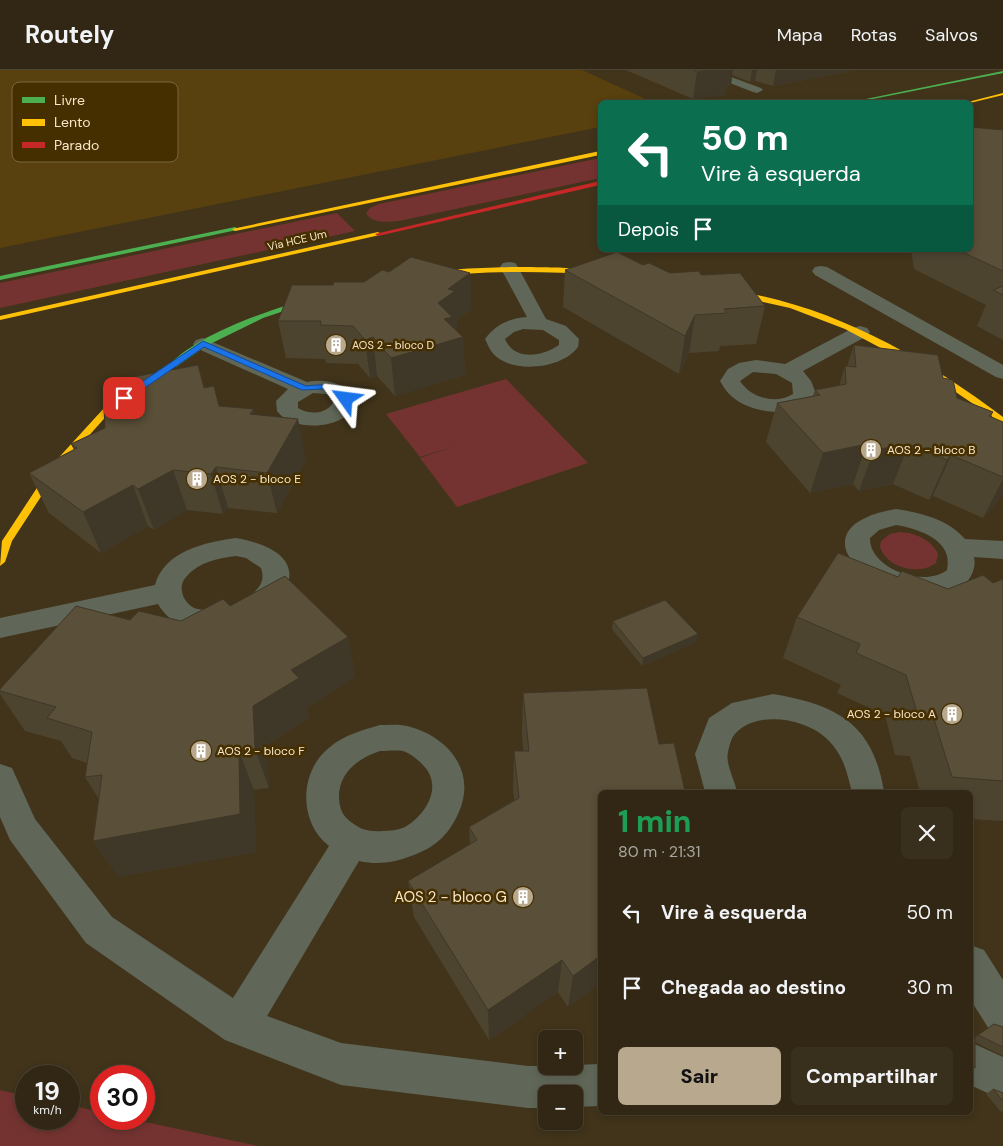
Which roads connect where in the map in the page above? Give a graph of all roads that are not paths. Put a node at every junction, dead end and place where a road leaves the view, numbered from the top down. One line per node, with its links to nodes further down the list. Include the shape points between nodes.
1 (728, 70): 2 (street)
2 (709, 71): 5 (street)
3 (1003, 72): 4 (main road)
4 (928, 87): 7 (main road); 8 (main road, via 957,93)
5 (757, 90)
6 (1003, 94): 9 (main road)
7 (863, 100)
8 (967, 100)
9 (973, 101)
10 (598, 153): 17 (main road, Via HCE Um, via 357,210)
11 (598, 183): 13 (main road, Via HCE Um)
12 (370, 226): 13 (main road)
13 (388, 232): 21 (main road, Via HCE Um)
14 (509, 267): 16 (main road); 18 (main road, via 457,270); 22 (street)
15 (821, 272): 26 (street)
16 (615, 275)
17 (0, 278)
18 (410, 278)
19 (709, 286): 23 (main road, via 792,306)
20 (328, 295): 24 (main road, via 260,316)
21 (0, 318)
22 (539, 323)
23 (860, 332): 25 (street); 28 (main road, via 970,395)
24 (203, 344): 27 (street); 31 (main road, via 108,409 55,467 7,541)
25 (788, 372)
26 (1003, 373)
27 (305, 389)
28 (1003, 421)
29 (959, 547): 30 (street)
30 (1003, 550)
31 (0, 562)
32 (169, 592): 33 (street)
33 (0, 628)
34 (0, 778): 40 (street, via 22,829 99,930)
35 (720, 790): 36 (street, via 712,770 711,749 718,731 732,717 752,708 774,706 799,710 824,720 844,735 860,755 868,776)
36 (868, 790)
37 (351, 842): 40 (street)
38 (985, 974): 39 (street)
39 (1003, 1015)
40 (238, 1026): 43 (street, via 341,1064 528,1087)
41 (973, 1064): 42 (street)
42 (1003, 1079)
43 (598, 1085)

